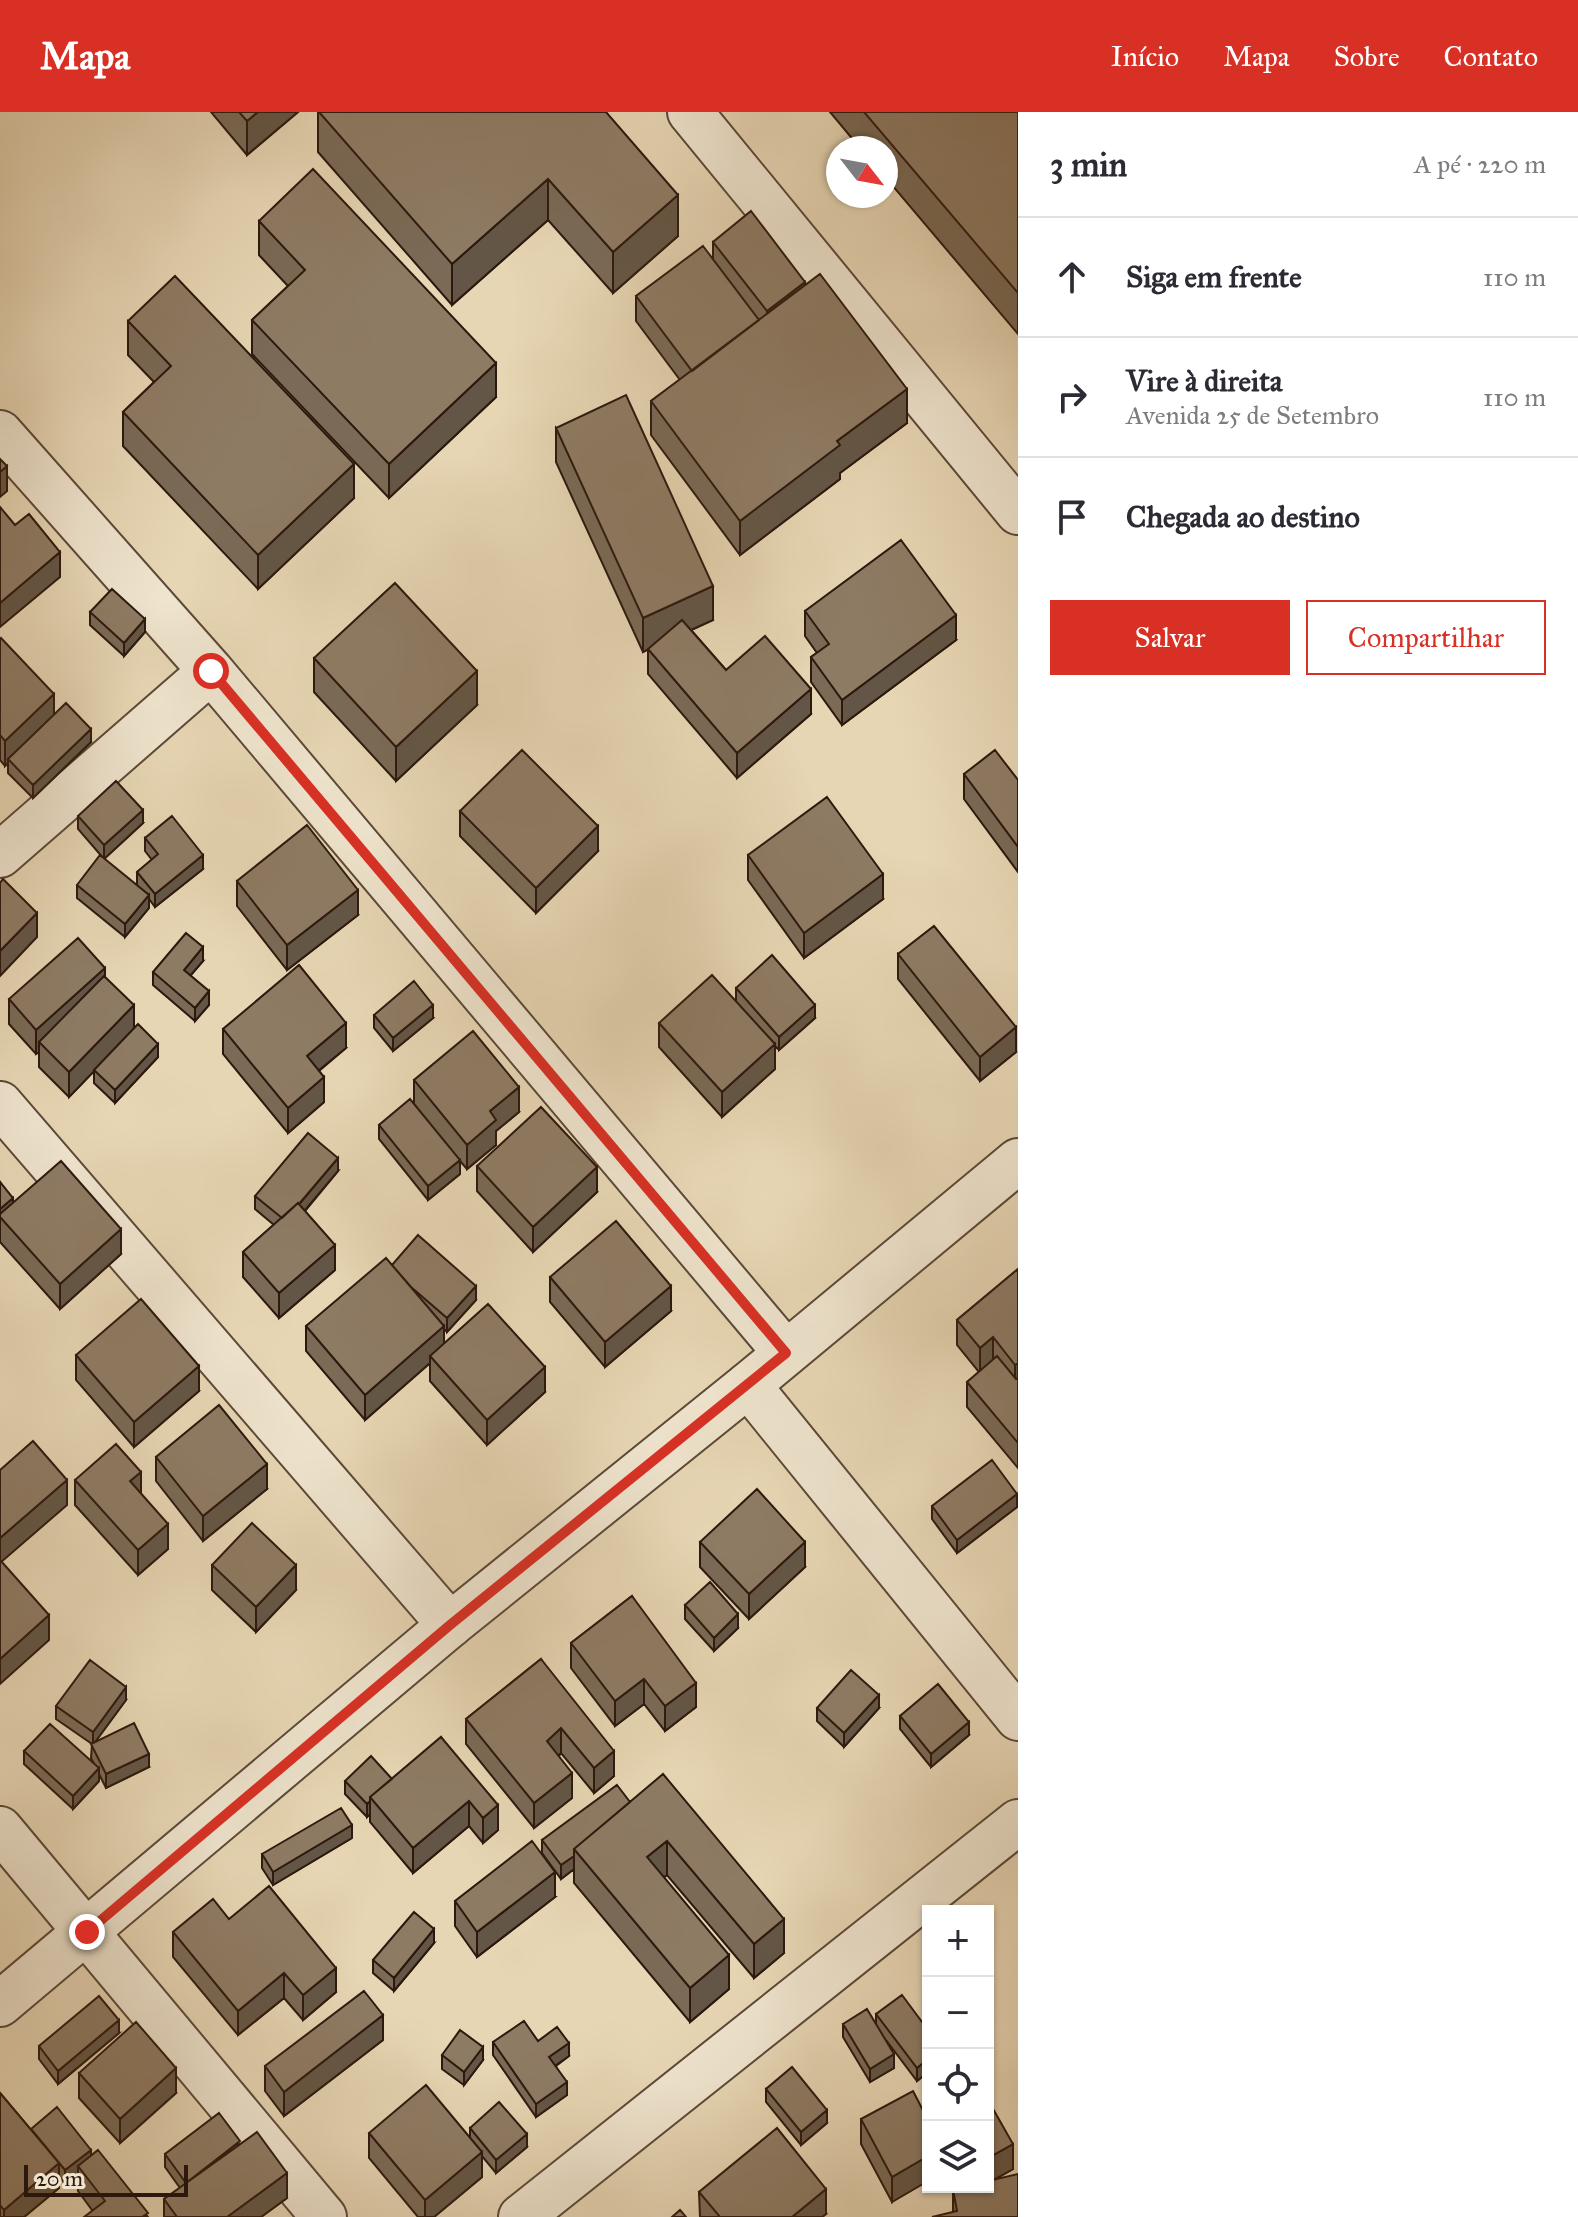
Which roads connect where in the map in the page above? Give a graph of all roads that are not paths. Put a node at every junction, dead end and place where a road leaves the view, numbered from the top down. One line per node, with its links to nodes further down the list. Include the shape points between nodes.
1 (690, 112): 3 (street)
2 (0, 433): 4 (street)
3 (1018, 512)
4 (211, 671): 5 (street); 8 (street)
5 (0, 855)
6 (0, 1104): 10 (street)
7 (1018, 1161): 8 (street)
8 (786, 1353): 9 (street)
9 (748, 1385): 10 (street); 11 (street)
10 (450, 1625): 14 (street)
11 (1018, 1718)
12 (1018, 1822): 17 (street)
13 (0, 1829): 14 (street)
14 (87, 1932): 15 (street); 16 (street)
15 (0, 2004)
16 (324, 2217)
17 (521, 2217)

